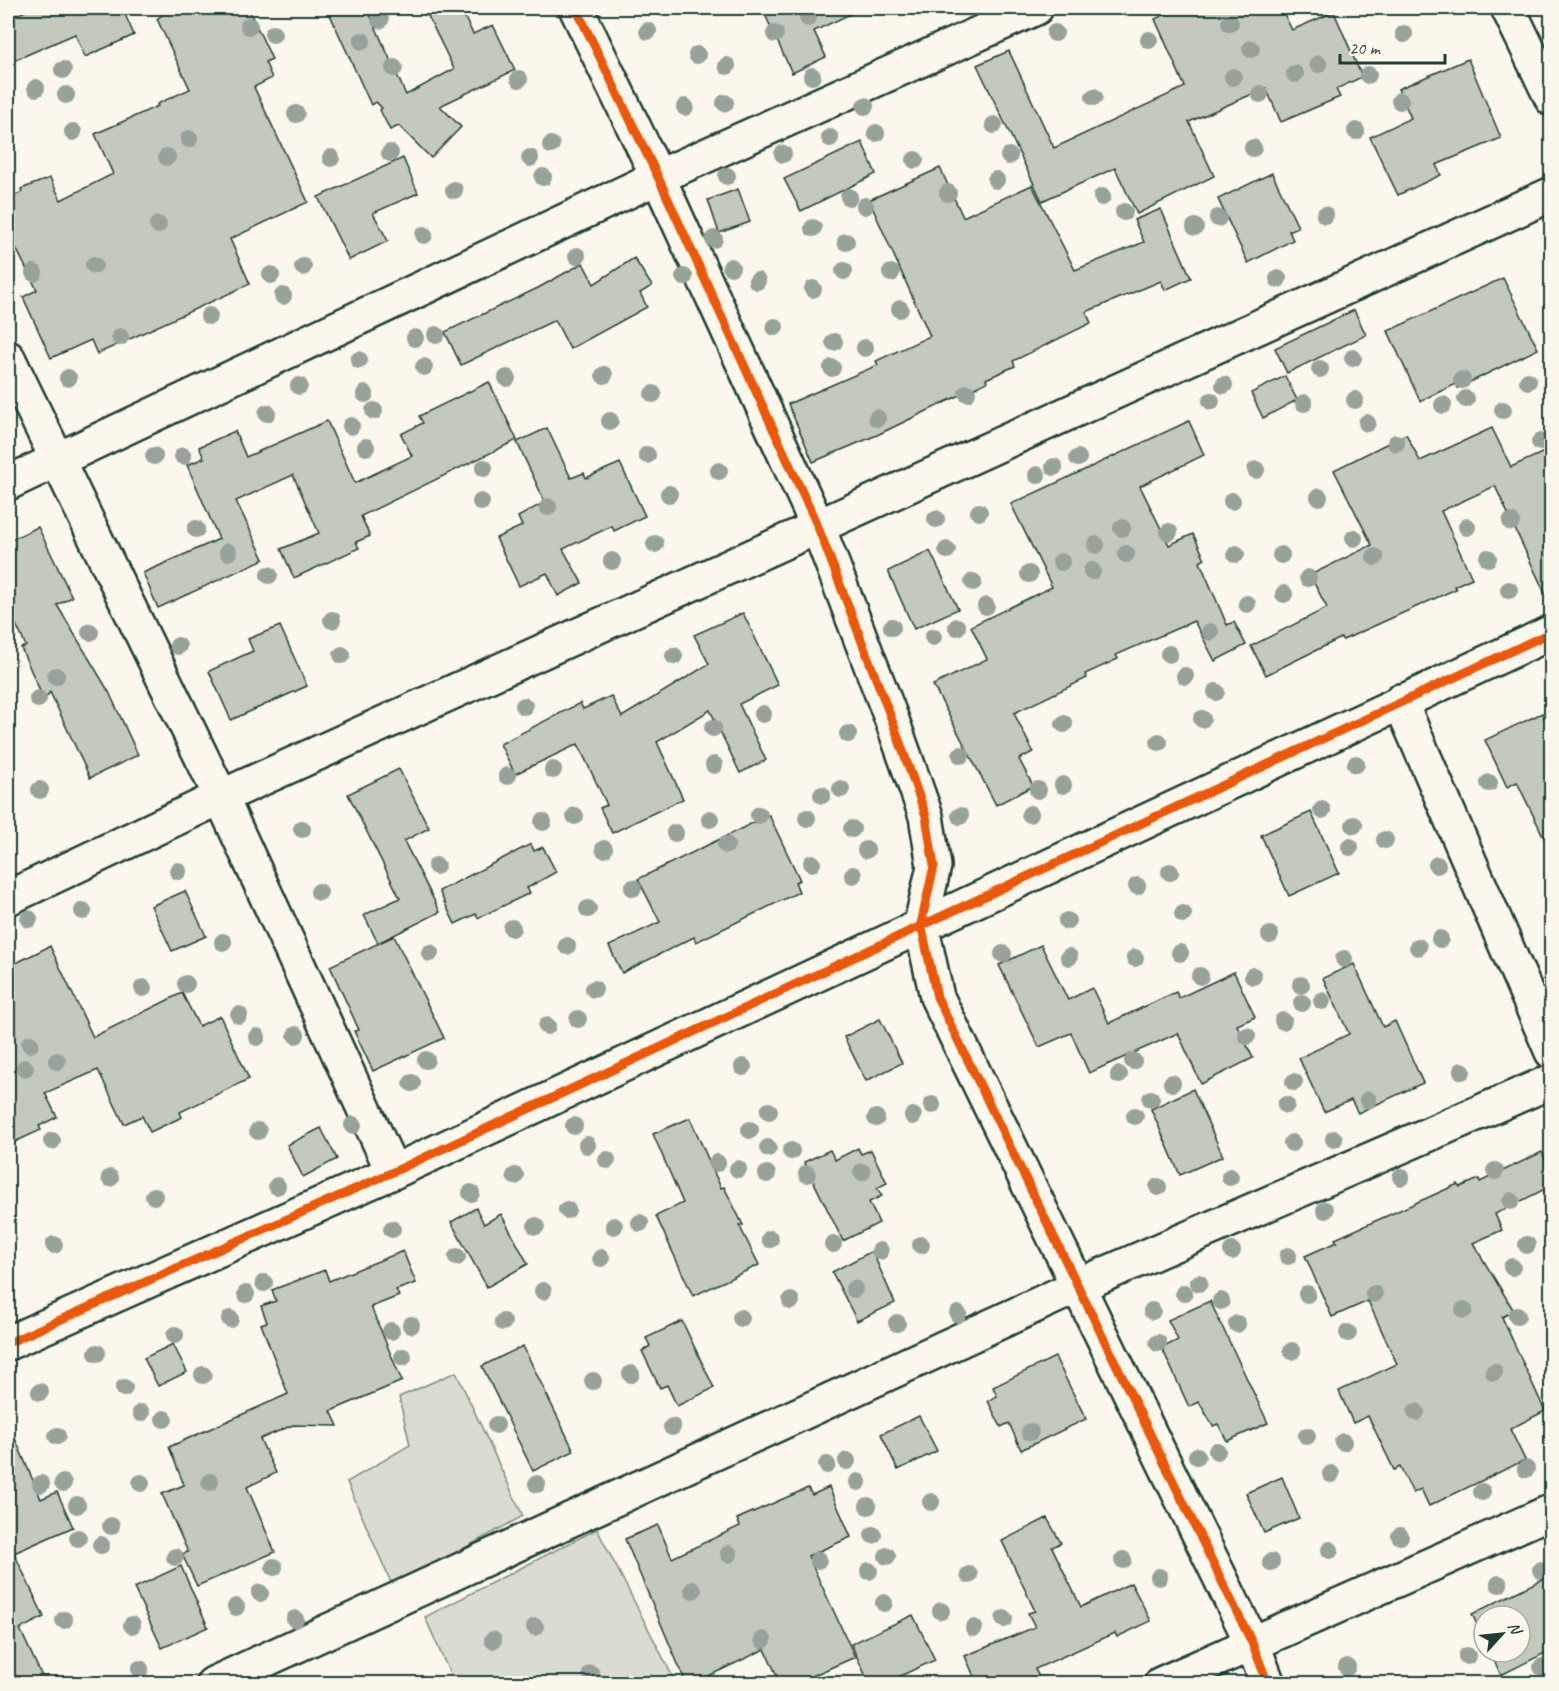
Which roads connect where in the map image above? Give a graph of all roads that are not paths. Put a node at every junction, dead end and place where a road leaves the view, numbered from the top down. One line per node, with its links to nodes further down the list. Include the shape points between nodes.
1 (576, 8): 5 (street)
2 (1508, 8): 4 (street)
3 (1029, 9): 5 (street)
4 (1551, 99)
5 (658, 177): 8 (street); 10 (street)
6 (1551, 194): 10 (street)
7 (8, 358): 8 (street)
8 (56, 461): 9 (street); 13 (street)
9 (8, 483)
10 (818, 527): 13 (street); 15 (street, via 926,816 934,866)
11 (1551, 632): 12 (street)
12 (1400, 701): 15 (street); 16 (street)
13 (221, 797): 14 (street); 18 (street)
14 (8, 898)
15 (921, 924): 18 (street); 19 (street, via 938,997)
16 (1551, 1052)
17 (1551, 1081): 19 (street)
18 (393, 1172): 20 (street)
19 (1080, 1285): 22 (street); 23 (street)
20 (8, 1343)
21 (1551, 1511): 22 (street)
22 (1253, 1645): 24 (street); 25 (street)
23 (213, 1683)
24 (1161, 1683)
25 (1268, 1683)

